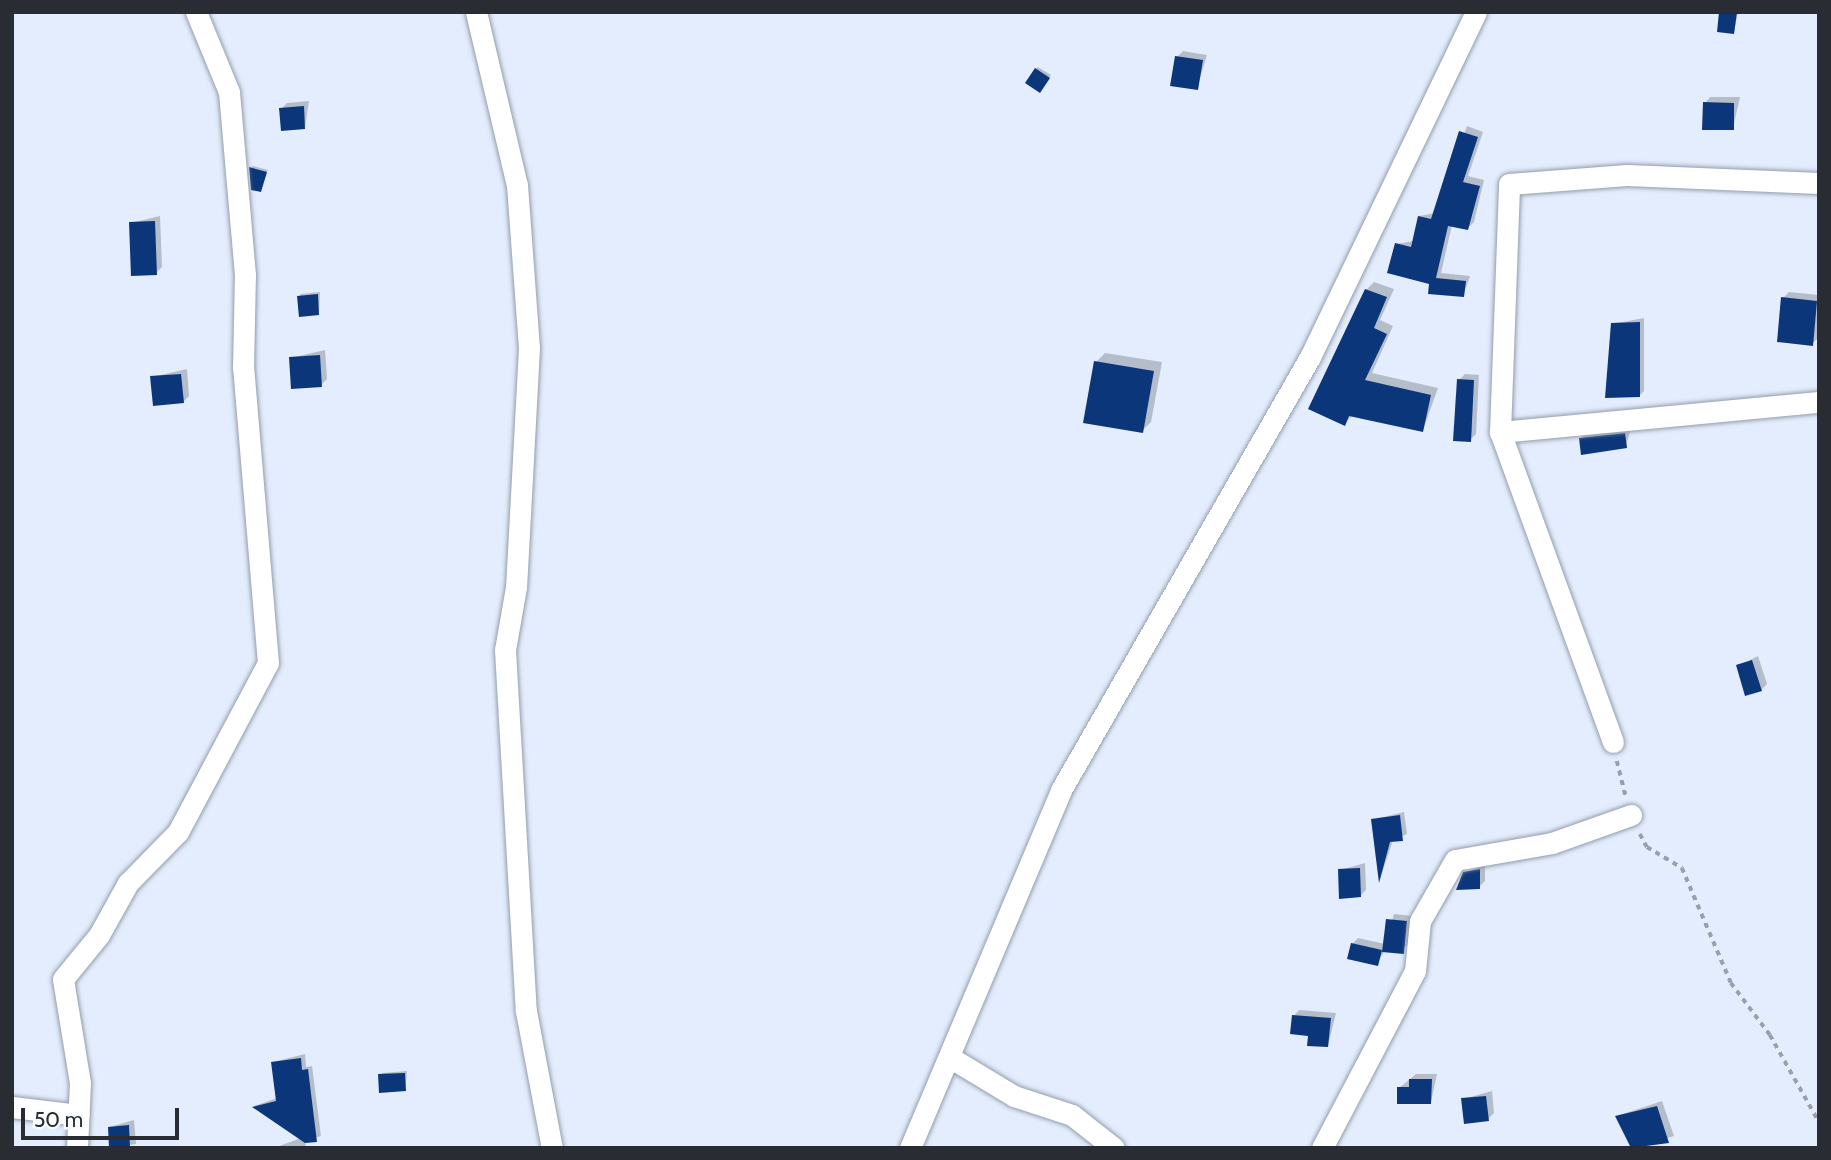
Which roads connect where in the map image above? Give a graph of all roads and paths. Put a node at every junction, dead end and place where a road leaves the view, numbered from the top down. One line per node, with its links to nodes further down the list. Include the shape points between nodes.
1 (196, 12): 11 (street, via 229,92 244,275 243,368 268,663 178,832 128,883 99,935 63,979)
2 (475, 12): 14 (street, via 517,185 529,348 516,587 505,650 526,1011)
3 (1476, 12): 9 (street, via 1310,357 1061,790)
4 (1819, 183): 6 (street, via 1627,175 1509,184)
5 (1819, 402): 6 (street)
6 (1500, 432): 7 (street)
7 (1613, 742): 8 (path)
8 (1631, 815): 12 (path, via 1647,847 1682,868 1731,983 1770,1035); 17 (street, via 1552,843 1455,860 1420,921 1415,971)
9 (951, 1058): 15 (street); 16 (street, via 1014,1096 1072,1115)
10 (12, 1107): 11 (street)
11 (79, 1115): 13 (street)
12 (1819, 1122)
13 (78, 1148)
14 (552, 1148)
15 (909, 1148)
16 (1114, 1148)
17 (1322, 1148)

